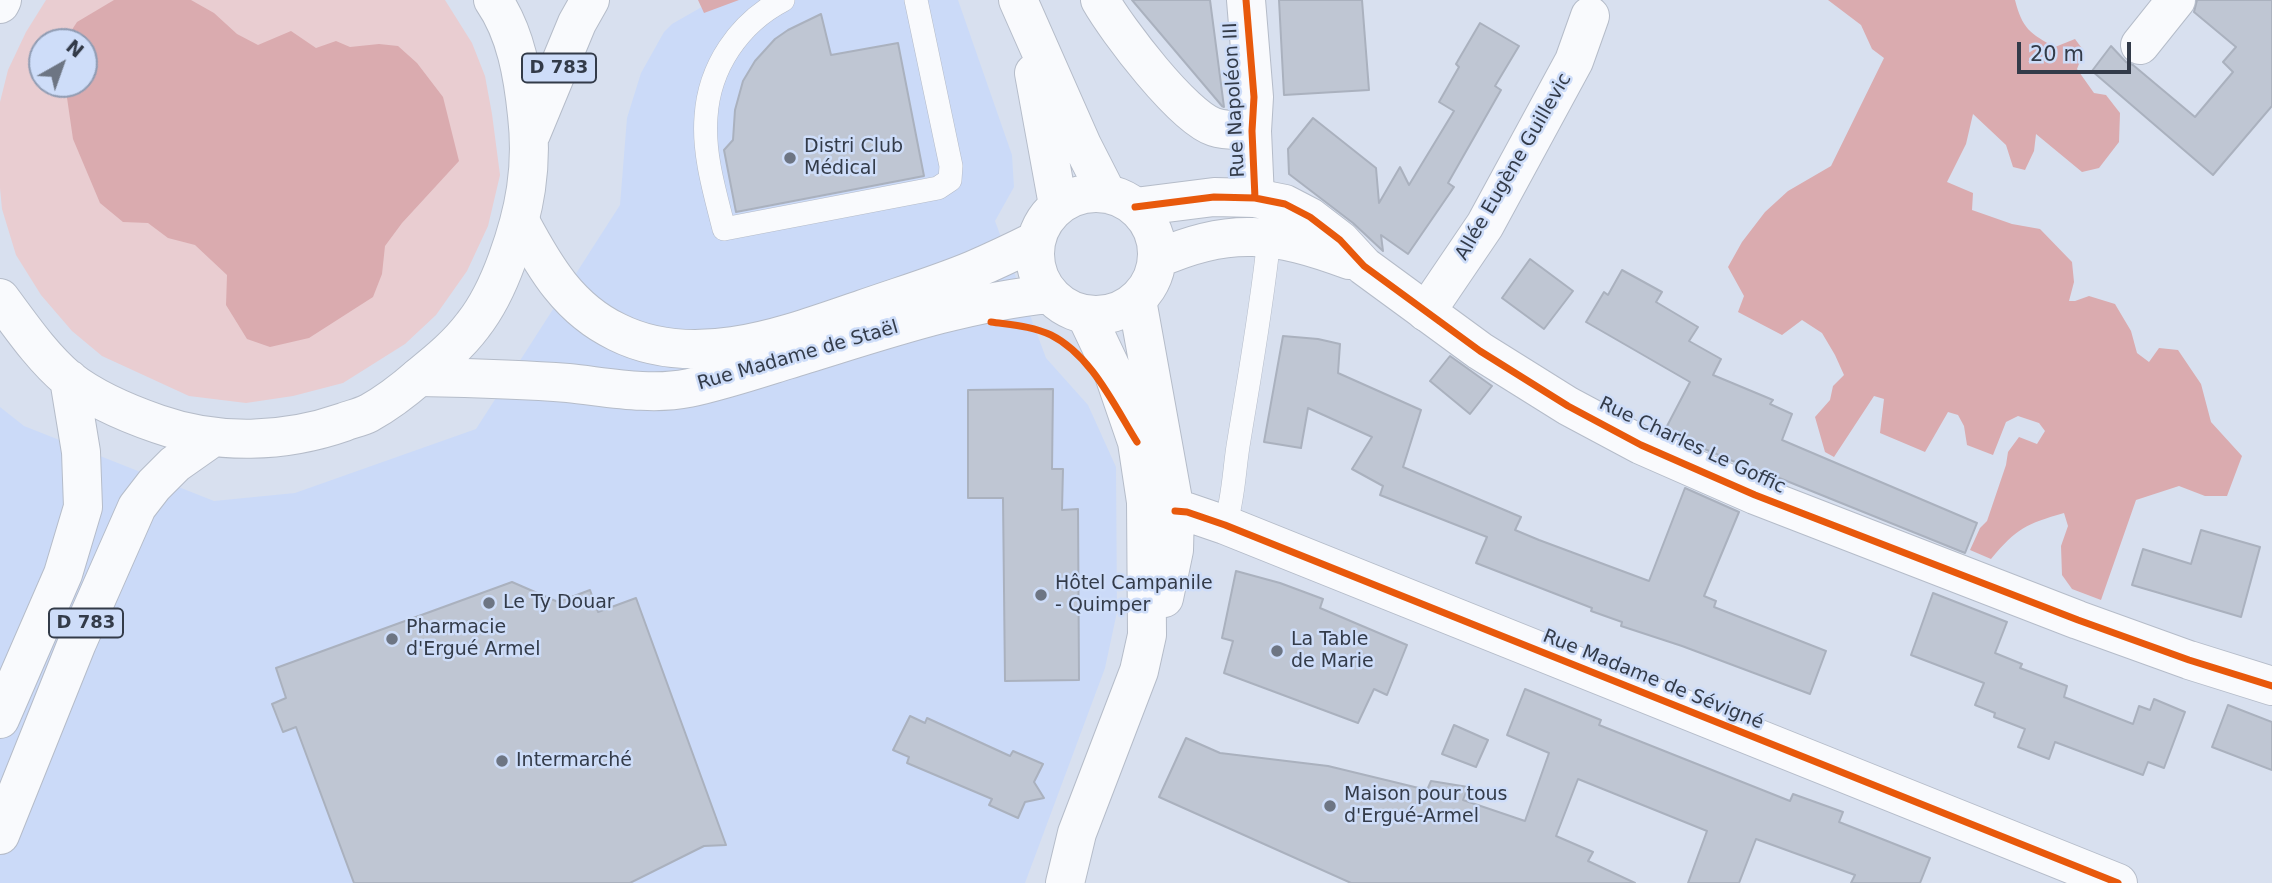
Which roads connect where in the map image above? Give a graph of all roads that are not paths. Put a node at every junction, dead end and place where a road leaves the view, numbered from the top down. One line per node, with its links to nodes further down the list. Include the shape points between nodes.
1 (493, 0): 12 (street, via 502,13 522,73)
2 (590, 0): 12 (street, D 783)
3 (783, 0): 4 (lane, via 737,37 709,94 705,119 708,149 724,229 938,188 950,180 951,166)
4 (916, 0)
5 (1100, 0): 11 (street, via 1145,63 1200,120 1213,127)
6 (1246, 0): 11 (street, Rue Napoléon III, via 1254,97)
7 (2176, 0): 10 (street)
8 (1021, 8): 14 (street, via 1082,145); 15 (street)
9 (1590, 16): 24 (street, Allée Eugène Guillevic, via 1574,61 1485,225)
10 (2140, 45)
11 (1252, 131): 13 (street, Rue Napoléon III)
12 (530, 136): 16 (street)
13 (1255, 198): 14 (street, Rue Charles Le Goffic); 20 (street, Rue Charles Le Goffic, via 1285,204 1310,218)
14 (1121, 200): 15 (street, via 1090,193); 19 (street, via 1148,222)
15 (1058, 205): 18 (street)
16 (521, 223): 18 (street, Rue Madame de Staël, via 563,292 597,321 617,333 665,348 693,349 758,341 803,329 942,282); 26 (street, via 498,283 475,323)
17 (1269, 238): 19 (street, Rue Charles Le Goffic, via 1224,237); 20 (street, Rue Charles Le Goffic, via 1314,247); 30 (lane)
18 (1035, 241): 21 (street, via 1034,260)
19 (1157, 259): 23 (street, via 1153,276)
20 (1364, 266): 24 (street, Rue Charles Le Goffic)
21 (1049, 293): 25 (street, via 1061,305); 26 (street, Rue Madame de Staël, via 986,303 688,388 637,390 500,378)
22 (0, 298): 27 (street, via 33,344)
23 (1137, 300): 25 (street, via 1121,310); 29 (street)
24 (1426, 312): 31 (street, Rue Charles Le Goffic, via 1568,406 1710,477 2122,637)
25 (1086, 315): 29 (street, via 1113,372 1143,477)
26 (419, 377): 28 (street, via 367,414 325,429 280,437)
27 (69, 379): 28 (street, via 138,417); 32 (street, D 783, via 81,452 83,507 63,574)
28 (212, 438): 33 (street, D 783, via 175,464 137,507)
29 (1161, 519): 30 (street, Rue Madame de Sévigné, via 1200,516); 34 (street, via 1174,550 1166,594 1077,833)
30 (1225, 525): 35 (street, Rue Madame de Sévigné)
31 (2272, 686)
32 (0, 719)
33 (0, 835)
34 (1065, 883)
35 (2118, 883)

